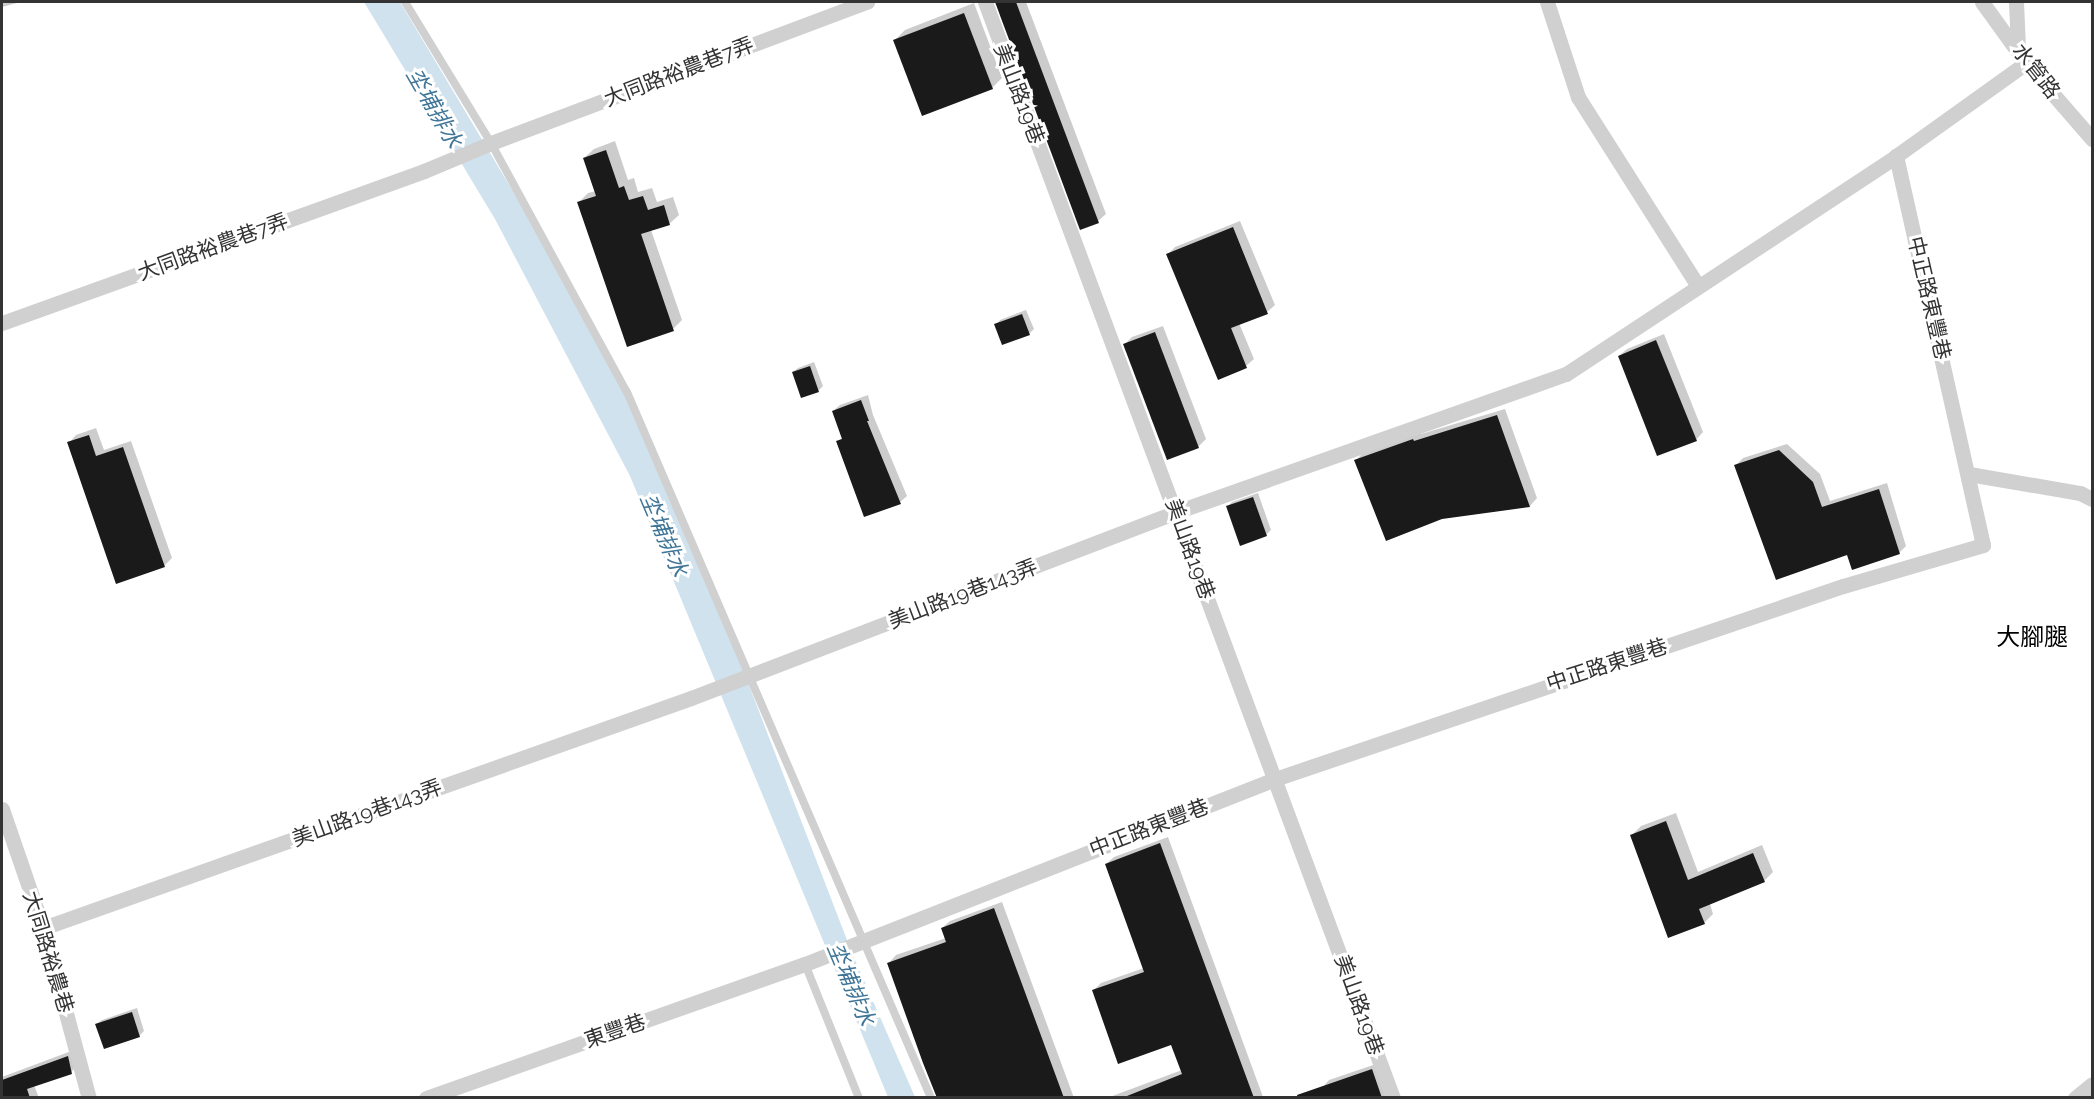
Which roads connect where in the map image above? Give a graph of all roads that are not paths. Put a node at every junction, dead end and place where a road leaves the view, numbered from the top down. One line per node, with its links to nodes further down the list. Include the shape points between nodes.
1 (405, 2): 10 (lane)
2 (867, 2): 10 (street, 大同路裕農巷7弄)
3 (985, 2): 16 (street, 美山路19巷)
4 (1547, 2): 12 (street, via 1578,97)
5 (1982, 2): 7 (street, 水管路)
6 (2016, 2): 7 (street)
7 (2018, 48): 8 (street, 水管路)
8 (2026, 63): 9 (street, 水管路); 11 (street)
9 (2092, 139)
10 (491, 143): 13 (street, 大同路裕農巷7弄, via 424,171); 17 (lane, via 627,392)
11 (1896, 156): 12 (street); 14 (street, 中正路東豐巷)
12 (1698, 286): 16 (street, via 1566,374)
13 (2, 323)
14 (1969, 474): 15 (street, via 2080,493); 18 (street, 中正路東豐巷, via 1983,545 1844,586)
15 (2092, 499)
16 (1176, 512): 17 (street, 美山路19巷143弄); 18 (street, 美山路19巷)
17 (750, 675): 20 (street, 美山路19巷143弄); 21 (lane)
18 (1275, 780): 21 (street, 中正路東豐巷); 28 (street, 美山路19巷)
19 (2, 809): 20 (street, 大同路裕農巷)
20 (43, 928): 24 (street, 大同路裕農巷)
21 (863, 939): 22 (street, 中正路東豐巷); 27 (lane)
22 (805, 964): 25 (street, 東豐巷); 26 (lane)
23 (2092, 1084): 29 (street)
24 (89, 1098)
25 (426, 1098)
26 (858, 1098)
27 (931, 1098)
28 (1393, 1098)
29 (2075, 1098)

